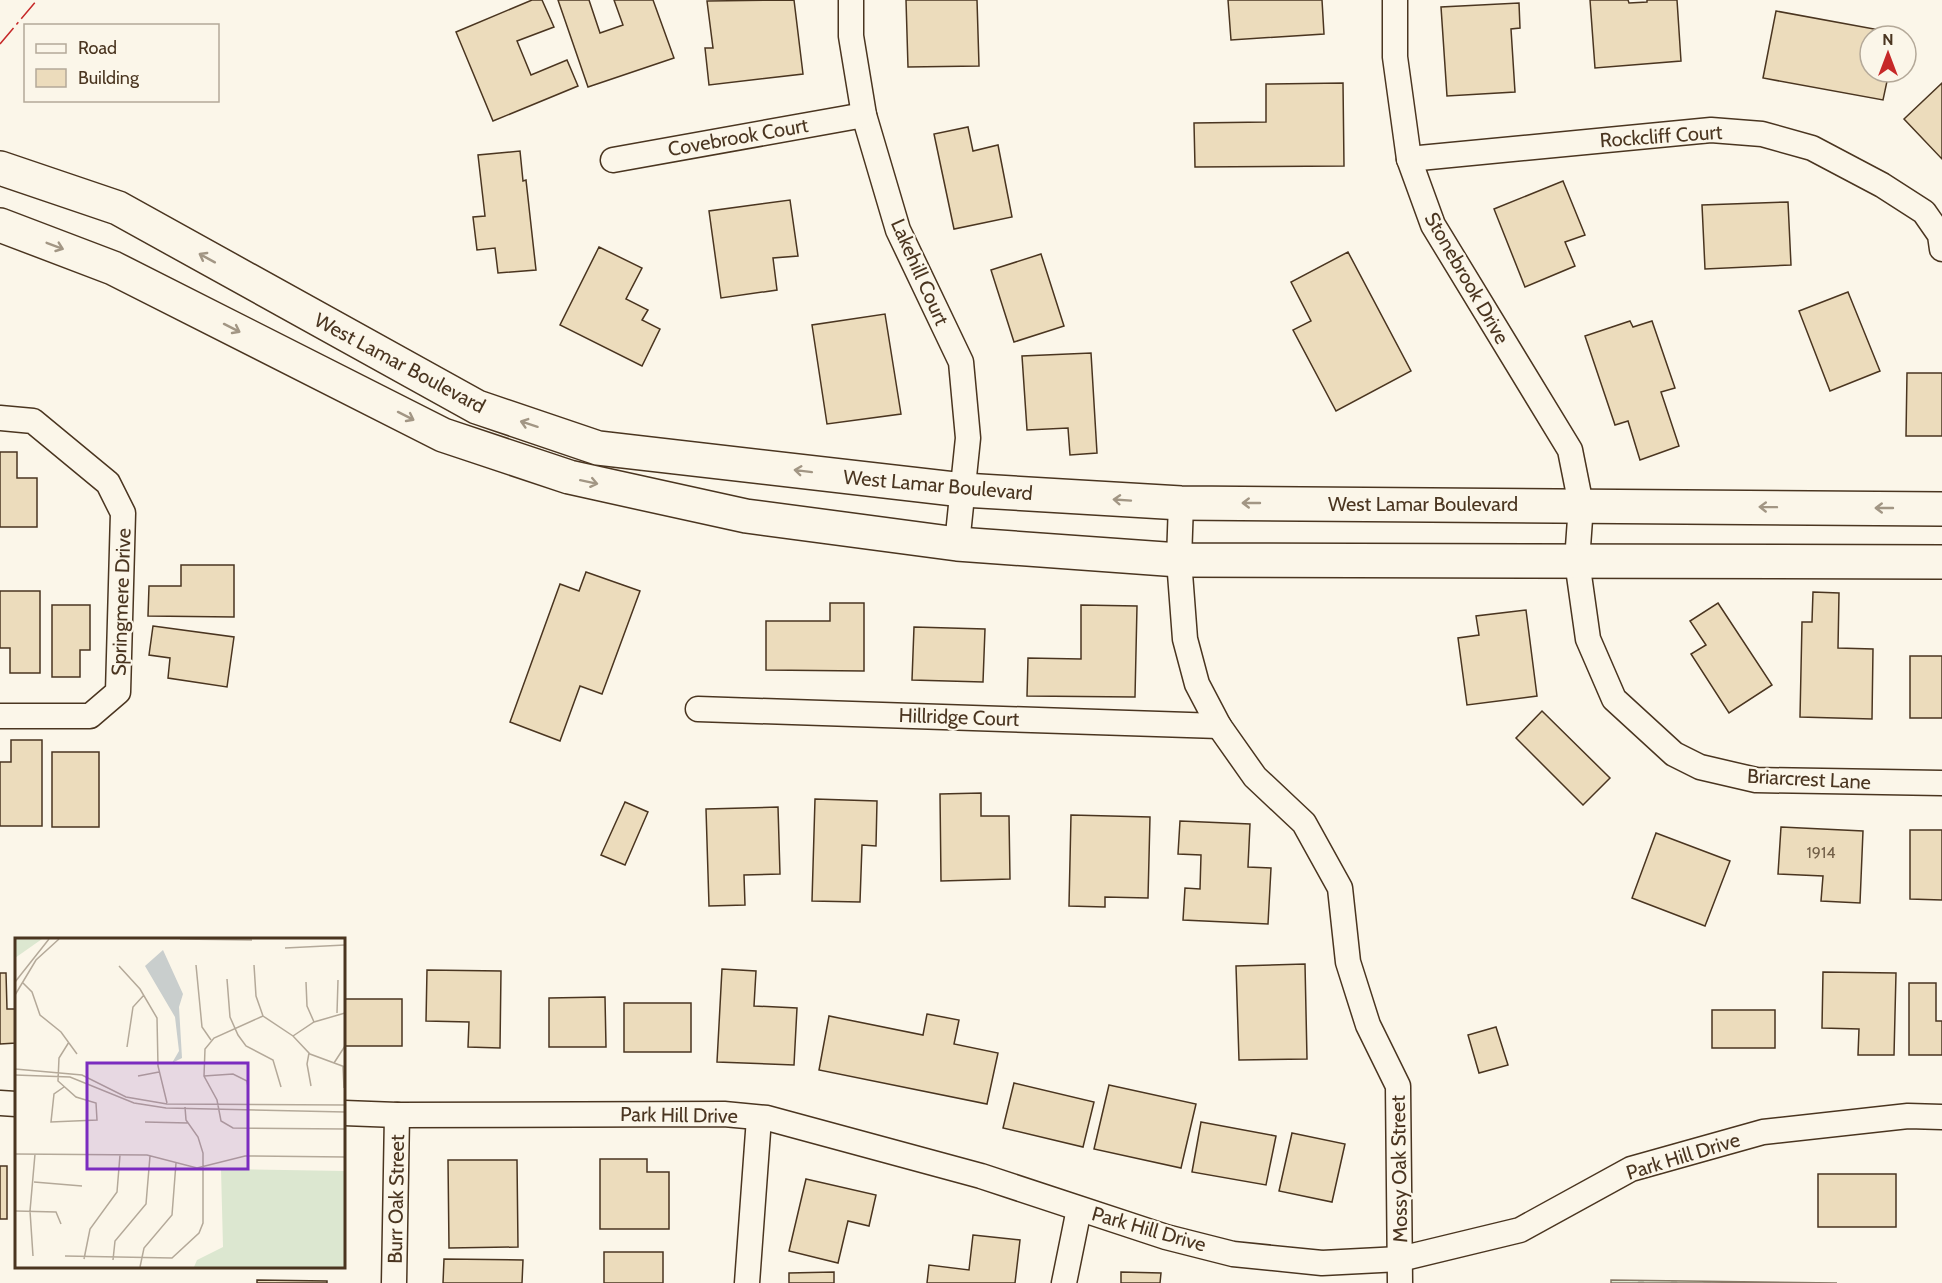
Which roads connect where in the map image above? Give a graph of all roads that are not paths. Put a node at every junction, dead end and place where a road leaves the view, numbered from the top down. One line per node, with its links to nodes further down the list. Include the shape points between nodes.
1 (851, 0): 3 (street, Lakehill Court, via 851,36)
2 (1395, 0): 4 (street, Stonebrook Drive, via 1395,57)
3 (864, 115): 5 (street, Covebrook Court); 10 (street, Lakehill Court, via 898,230 961,362 968,438)
4 (1409, 159): 8 (street, Rockcliff Court, via 1711,130 1762,134 1812,148 1882,185 1924,212 1940,235); 12 (street, Stonebrook Drive, via 1432,225 1570,450)
5 (613, 160)
6 (0, 168): 10 (main road, West Lamar Boulevard, one-way to 6, via 598,448 477,407 118,208)
7 (0, 225): 14 (main road, West Lamar Boulevard, one-way to 14, via 114,268 443,435 568,477 746,516)
8 (1942, 249)
9 (0, 418): 19 (street, Springmere Drive, via 33,421 108,483 123,513 118,692 90,716)
10 (963, 489): 11 (main road, West Lamar Boulevard, one-way to 10); 14 (street, Lakehill Court)
11 (1180, 503): 12 (main road, West Lamar Boulevard, one-way to 11); 15 (street, Mossy Oak Street)
12 (1581, 505): 13 (main road, West Lamar Boulevard, one-way to 12); 16 (street, Briarcrest Lane)
13 (1942, 508)
14 (957, 544): 15 (main road, West Lamar Boulevard)
15 (1179, 560): 16 (main road, West Lamar Boulevard); 20 (street, Mossy Oak Street, via 1185,639 1197,684)
16 (1577, 561): 17 (main road, West Lamar Boulevard); 21 (street, Briarcrest Lane, via 1588,639 1614,699 1674,754 1701,767 1756,780)
17 (1942, 562)
18 (698, 709): 20 (street, Hillridge Court)
19 (0, 716)
20 (1219, 726): 29 (street, Mossy Oak Street, via 1255,777 1304,823 1340,888 1348,962 1368,1025 1398,1086)
21 (1942, 783)
22 (0, 1103): 23 (street)
23 (15, 1104)
24 (345, 1113): 25 (street, Park Hill Drive)
25 (397, 1115): 27 (street, Park Hill Drive, via 724,1114); 30 (street, Burr Oak Street)
26 (1942, 1117): 29 (street, Park Hill Drive, via 1908,1116 1763,1132 1631,1169 1520,1230)
27 (759, 1118): 28 (street, Park Hill Drive, via 981,1176); 31 (street)
28 (1079, 1209): 29 (street, Park Hill Drive, via 1233,1254 1322,1263); 32 (street)
29 (1400, 1259): 33 (street, Mossy Oak Street)
30 (394, 1283)
31 (747, 1283)
32 (1064, 1283)
33 (1400, 1283)

